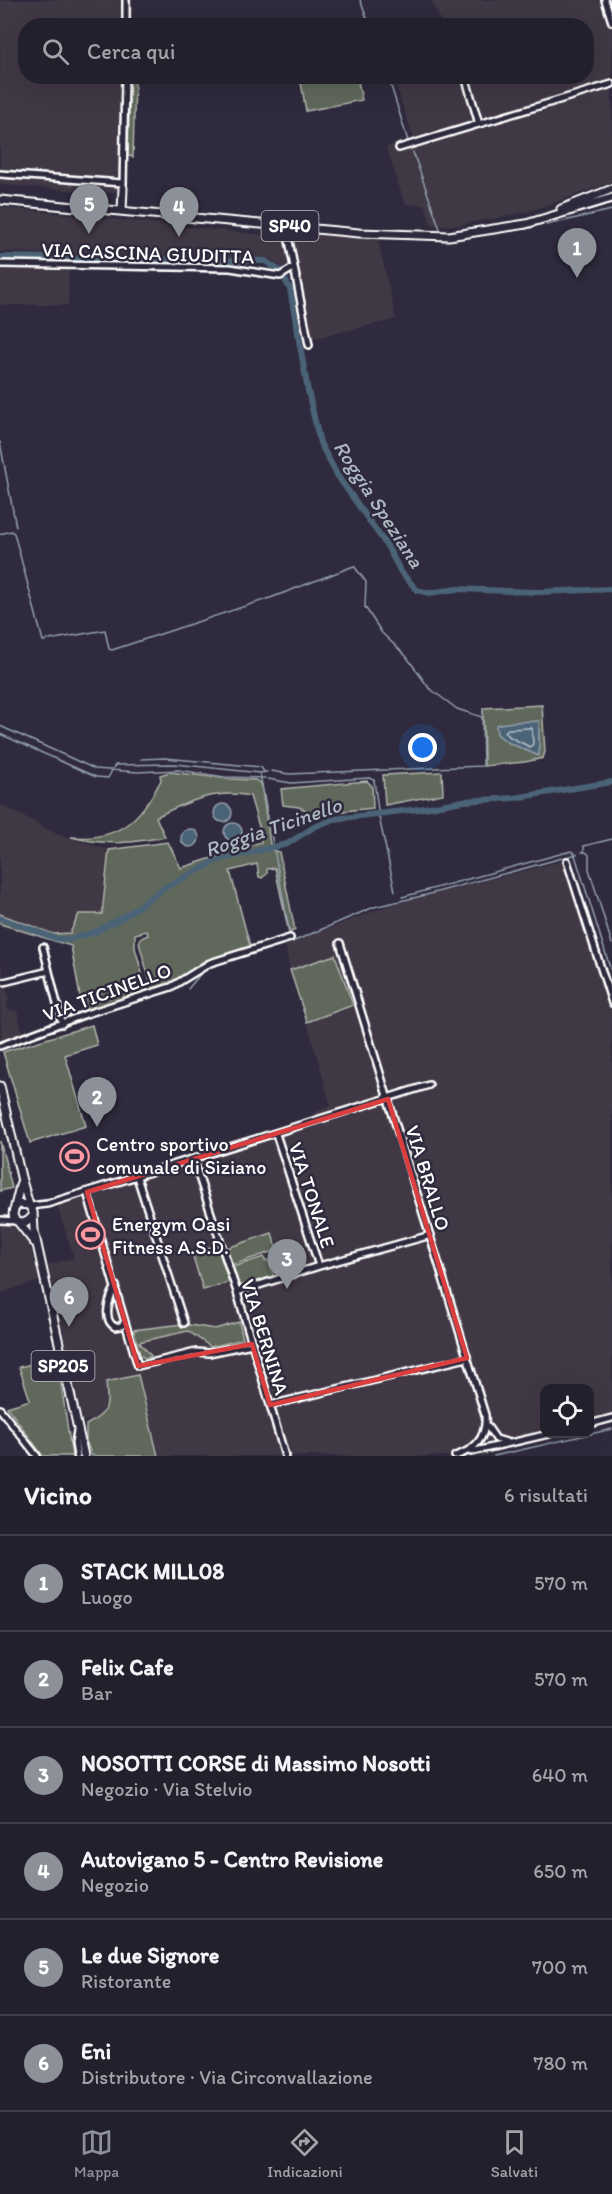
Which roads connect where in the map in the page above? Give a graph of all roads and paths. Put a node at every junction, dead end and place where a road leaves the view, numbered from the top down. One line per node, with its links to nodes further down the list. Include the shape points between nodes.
1 (126, 0): 3 (street)
2 (605, 0): 4 (street)
3 (126, 18)
4 (612, 22)
5 (125, 84): 11 (street)
6 (467, 84): 8 (street)
7 (612, 84): 8 (street)
8 (479, 124): 9 (street)
9 (399, 148)
10 (0, 174): 11 (street)
11 (123, 186): 15 (main road)
12 (612, 189): 16 (main road, SP40)
13 (612, 198): 16 (main road, SP40)
14 (0, 200): 15 (main road, SP40)
15 (122, 211): 17 (main road, SP40)
16 (542, 219): 17 (main road, SP40, via 449,236 369,234)
17 (286, 225): 19 (street)
18 (0, 264): 19 (street, VIA CASCINA GIUDITTA, via 230,268 280,276)
19 (293, 268): 20 (street)
20 (309, 345)
21 (567, 861): 27 (street)
22 (290, 938): 28 (street, VIA TICINELLO, via 210,963 171,987)
23 (340, 943): 32 (street, VIA BRALLO)
24 (43, 947): 25 (street)
25 (50, 970): 26 (street); 28 (street)
26 (4, 982)
27 (612, 1004)
28 (62, 1024): 29 (street, VIA TICINELLO)
29 (0, 1046)
30 (429, 1085): 32 (street)
31 (0, 1086): 35 (main road, SP205)
32 (388, 1098): 33 (street); 44 (street, VIA BRALLO)
33 (276, 1134): 34 (street); 46 (street, VIA TONALE)
34 (193, 1159): 36 (street); 48 (street, VIA BERNINA)
35 (21, 1177): 39 (main road, SP205); 40 (main road, SP205)
36 (137, 1177): 37 (street); 50 (street)
37 (87, 1192): 38 (street); 47 (street)
38 (47, 1204): 39 (street); 41 (street)
39 (29, 1205): 40 (main road, via 21,1203); 41 (main road, SP205)
40 (14, 1209): 42 (street); 43 (main road, SP205, via 13,1216)
41 (33, 1216): 43 (main road, via 26,1223); 45 (main road, SP205)
42 (0, 1219): 43 (street)
43 (18, 1222): 45 (main road, SP205)
44 (430, 1235): 46 (street); 52 (street, VIA BRALLO)
45 (37, 1247): 61 (main road, SP205)
46 (319, 1266): 48 (street)
47 (116, 1286): 49 (street); 49 (street, via 107,1317 115,1327)
48 (237, 1292): 51 (street, VIA BERNINA)
49 (125, 1322): 51 (street, via 138,1366)
50 (184, 1323)
51 (252, 1344): 53 (street, VIA BERNINA)
52 (467, 1358): 53 (street); 56 (street, VIA BRALLO)
53 (270, 1405): 63 (street, VIA BERNINA)
54 (0, 1409): 62 (street)
55 (612, 1418): 57 (street)
56 (485, 1421): 59 (street, VIA BRALLO, via 496,1439); 60 (street, VIA BRALLO, via 476,1447)
57 (594, 1423)
58 (540, 1436): 59 (street)
59 (511, 1443): 60 (street)
60 (464, 1454): 64 (street)
61 (82, 1455)
62 (37, 1456)
63 (285, 1456)
64 (455, 1456)

